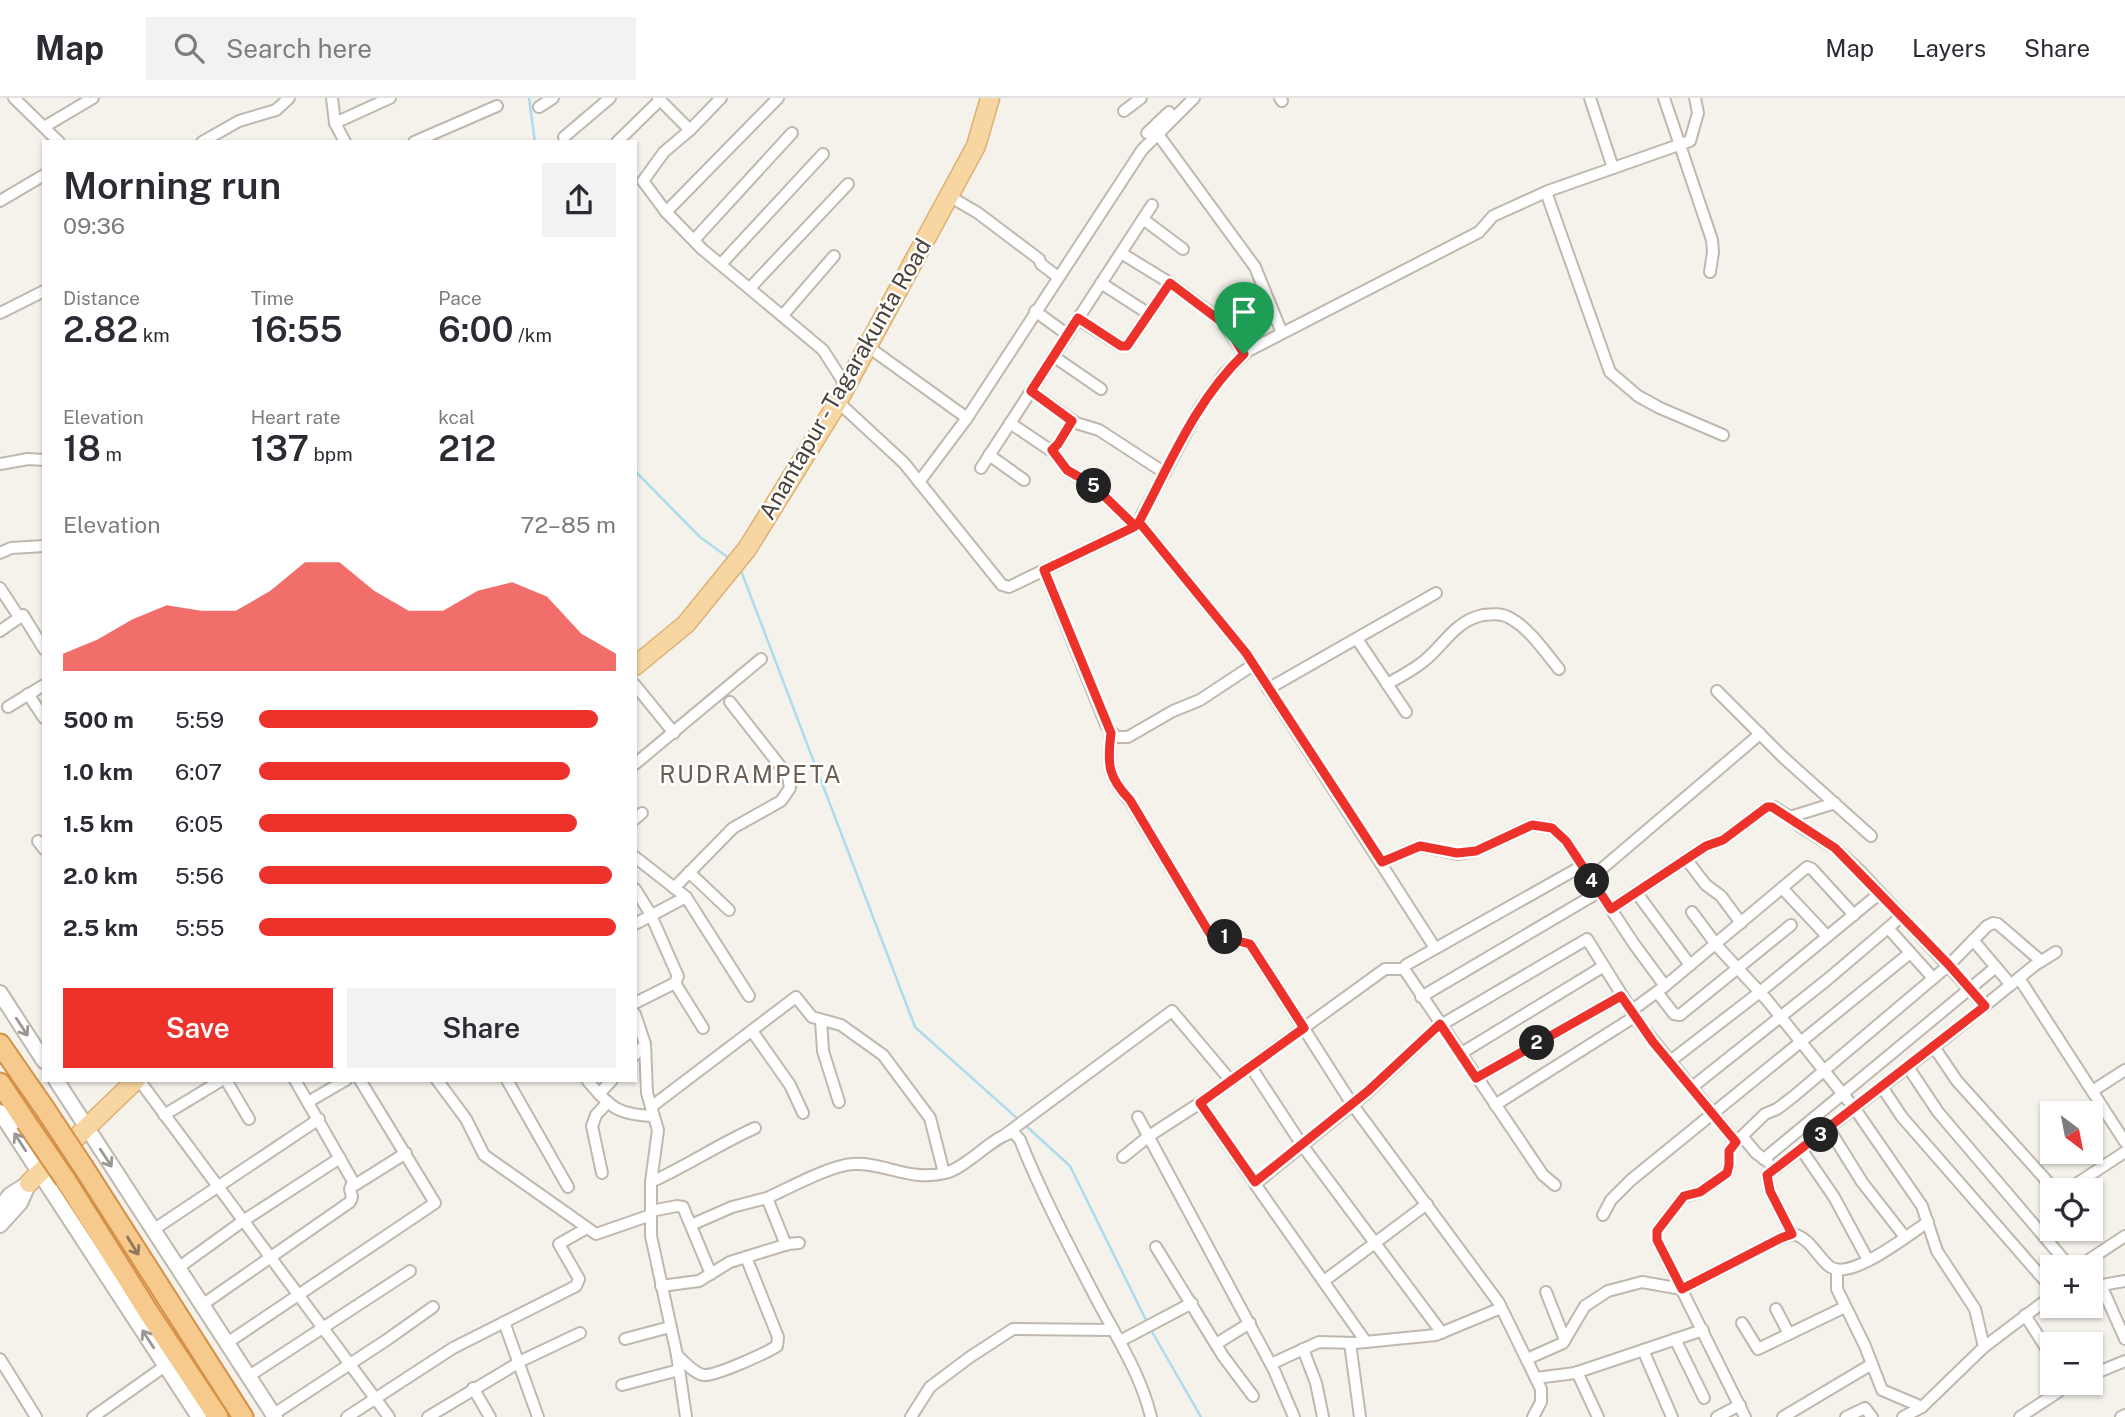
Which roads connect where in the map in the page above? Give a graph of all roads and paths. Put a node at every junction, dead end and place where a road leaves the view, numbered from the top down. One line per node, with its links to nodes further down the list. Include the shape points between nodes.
1 (14, 98): 22 (street)
2 (289, 98): 28 (street, via 276,110 235,123)
3 (332, 98): 21 (street)
4 (390, 98): 21 (street)
5 (553, 98): 19 (street)
6 (610, 98): 26 (street)
7 (778, 98): 42 (street)
8 (990, 98): 39 (main road, Anantapur - Tagarakunta Road, via 976,146)
9 (1141, 98): 20 (street)
10 (1184, 98): 25 (street)
11 (1194, 98): 25 (street)
12 (1590, 98): 34 (street)
13 (1664, 98): 32 (street)
14 (1695, 98): 32 (street, via 1699,108 1693,139)
15 (88, 99): 22 (street)
16 (659, 99): 23 (street); 31 (street)
17 (714, 101): 23 (street)
18 (497, 106): 30 (street)
19 (539, 107)
20 (1124, 111)
21 (335, 123): 29 (street)
22 (44, 127): 27 (street)
23 (690, 130): 36 (street, via 664,152)
24 (792, 133): 44 (street)
25 (1152, 133): 50 (street); 60 (street, via 1255,267)
26 (564, 137)
27 (57, 140)
28 (205, 140)
29 (344, 140)
30 (419, 140)
31 (619, 140)
32 (1680, 146): 34 (street); 49 (street, via 1712,240)
33 (823, 154): 48 (street)
34 (1613, 168): 38 (street)
35 (42, 176): 40 (street)
36 (639, 184): 42 (street)
37 (848, 184): 53 (street)
38 (1546, 192): 60 (street, via 1493,216 1475,235); 71 (street, via 1610,372 1638,396)
39 (949, 196): 50 (street, via 978,213); 62 (main road, Anantapur - Tagarakunta Road)
40 (0, 201)
41 (1152, 205): 43 (street)
42 (666, 212): 44 (street)
43 (1143, 219): 45 (street); 46 (street)
44 (694, 240): 48 (street)
45 (1183, 249)
46 (1121, 253): 51 (street); 52 (street)
47 (834, 256): 58 (street)
48 (721, 264): 53 (street)
49 (1710, 272)
50 (1058, 277): 55 (street)
51 (1101, 283): 57 (street); 59 (street)
52 (1170, 283): 57 (street); 63 (street, via 1227,326)
53 (750, 288): 58 (street)
54 (42, 292): 56 (street)
55 (1035, 312): 61 (street); 68 (street)
56 (0, 313)
57 (1149, 314): 59 (street, via 1125,346)
58 (783, 315): 67 (street, via 823,350)
59 (1078, 318): 61 (street)
60 (1282, 333): 63 (street)
61 (1068, 335): 64 (street)
62 (867, 346): 67 (main road, Anantapur - Tagarakunta Road); 68 (street)
63 (1244, 354): 77 (street, via 1202,403)
64 (1053, 356): 65 (street); 66 (street)
65 (1101, 389)
66 (1031, 391): 69 (street); 70 (street)
67 (842, 393): 79 (street); 91 (main road, Anantapur - Tagarakunta Road, via 747,549 686,624)
68 (967, 418): 79 (street)
69 (1072, 421): 72 (street); 77 (street, via 1098,430)
70 (1010, 423): 72 (street); 73 (street)
71 (1723, 435)
72 (1052, 450): 80 (street, via 1067,470 1093,485)
73 (989, 455): 76 (street); 78 (street)
74 (42, 460): 75 (street)
75 (0, 464)
76 (981, 468)
77 (1166, 473): 80 (street)
78 (1024, 480)
79 (919, 482): 83 (street, via 1005,588)
80 (1137, 524): 83 (street); 92 (street)
81 (42, 546): 82 (street)
82 (0, 553)
83 (1044, 570): 105 (street)
84 (0, 588): 86 (street)
85 (1436, 593): 88 (street)
86 (19, 617): 87 (street); 89 (street, via 23,615)
87 (0, 631)
88 (1357, 639): 94 (street); 97 (street)
89 (42, 646)
90 (761, 659): 104 (street)
91 (637, 660)
92 (1253, 665): 97 (street); 105 (street, via 1217,691 1136,733 1121,738)
93 (1559, 669): 94 (street, via 1513,619 1489,614 1456,627 1426,660)
94 (1387, 684): 102 (street)
95 (42, 686): 99 (street)
96 (637, 687): 104 (street)
97 (1268, 689): 113 (street)
98 (1717, 691): 106 (street)
99 (29, 694): 101 (street); 103 (street)
100 (730, 702): 115 (street, via 788,776 790,788 781,801 733,828)
101 (8, 707)
102 (1406, 712)
103 (42, 715)
104 (674, 733): 107 (street)
105 (1111, 733): 166 (street, via 1108,760 1116,786 1130,800 1210,934 1250,944)
106 (1760, 734): 108 (street); 116 (street)
107 (637, 762)
108 (1835, 803): 109 (street); 110 (street)
109 (1790, 817): 111 (street, via 1769,807 1723,840); 122 (street, via 1835,848)
110 (1871, 836)
111 (1686, 859): 121 (street); 131 (street)
112 (637, 860): 117 (street)
113 (1382, 862): 114 (street, via 1420,846 1457,853 1476,851 1537,825 1557,832); 137 (street)
114 (1582, 866): 116 (street); 137 (street)
115 (689, 872): 117 (street); 125 (street)
116 (1591, 878): 119 (street)
117 (674, 888): 123 (street)
118 (1782, 888): 127 (street, via 1808,867); 131 (street); 134 (street)
119 (1599, 891): 124 (street); 155 (street)
120 (637, 892): 128 (street)
121 (1636, 892): 124 (street); 142 (street)
122 (1880, 893): 127 (street); 129 (street)
123 (685, 897): 128 (street); 154 (street)
124 (1611, 909): 150 (street)
125 (729, 910)
126 (1692, 912): 136 (street)
127 (1854, 915): 134 (street)
128 (651, 916): 130 (street); 149 (street, via 678,976)
129 (1902, 916): 133 (street); 143 (street)
130 (637, 923)
131 (1741, 923): 136 (street)
132 (1791, 925): 145 (street)
133 (1888, 928): 139 (street); 160 (street)
134 (1827, 936): 152 (street)
135 (1973, 940): 140 (street, via 1996,923); 143 (street); 144 (street)
136 (1716, 944): 142 (street); 145 (street)
137 (1436, 948): 146 (street)
138 (2056, 952): 140 (street)
139 (1910, 953): 147 (street); 169 (street)
140 (2041, 961): 148 (street)
141 (1604, 965): 156 (street); 164 (street, via 1585,939); 174 (street)
142 (1690, 965): 150 (street)
143 (1949, 965): 147 (street); 151 (street)
144 (1996, 967): 148 (street); 151 (street)
145 (1737, 968): 150 (street, via 1677,1016); 152 (street)
146 (1404, 969): 155 (street); 166 (street, via 1385,969)
147 (1933, 978): 179 (street)
148 (2015, 981): 158 (street); 198 (street)
149 (675, 983): 157 (street); 165 (street)
150 (1661, 989): 159 (street)
151 (1971, 990): 158 (street); 162 (street)
152 (1760, 992): 160 (street); 176 (street)
153 (0, 993): 175 (street, one-way to 175)
154 (750, 996)
155 (1421, 996): 164 (street)
156 (1621, 996): 159 (street); 181 (street)
157 (637, 1002)
158 (1985, 1006): 168 (street)
159 (1632, 1014): 176 (street); 205 (street)
160 (1781, 1017): 169 (street); 197 (street)
161 (637, 1019): 171 (street)
162 (1935, 1019): 168 (street); 199 (street)
163 (821, 1020): 167 (street, via 811,1016 795,997); 202 (street, via 823,1051); 231 (street, via 841,1025 883,1055 930,1118)
164 (1440, 1025): 174 (street); 204 (street)
165 (703, 1028)
166 (1304, 1028): 177 (street); 204 (street)
167 (752, 1031): 207 (street); 209 (street, via 790,1085)
168 (1944, 1039): 172 (street)
169 (1801, 1042): 179 (street); 210 (street)
170 (0, 1044): 335 (highway, one-way to 335, bridge)
171 (645, 1044): 173 (street); 207 (street)
172 (1934, 1047): 178 (street); 233 (street, via 1957,1081)
173 (637, 1053)
174 (1460, 1054): 181 (street)
175 (42, 1058)
176 (1669, 1062): 197 (street)
177 (1251, 1067): 182 (street); 222 (street)
178 (1908, 1067): 196 (street); 259 (street, via 1938,1112)
179 (1824, 1069): 199 (street); 220 (street)
180 (2125, 1070): 198 (street)
181 (1476, 1078): 205 (street)
182 (1231, 1081): 203 (street); 218 (street, via 1172,1011)
183 (57, 1082): 215 (street)
184 (135, 1082): 215 (main road)
185 (139, 1082): 211 (street)
186 (221, 1082): 211 (street)
187 (225, 1082): 213 (street)
188 (296, 1082): 201 (street)
189 (343, 1082): 201 (street)
190 (361, 1082): 225 (street)
191 (438, 1082): 250 (street, via 466,1119 484,1155)
192 (508, 1082): 240 (street)
193 (589, 1082): 200 (street)
194 (611, 1082): 200 (street)
195 (0, 1083): 334 (highway, bridge)
196 (1882, 1087): 206 (street); 268 (street, via 1902,1117)
197 (1691, 1088): 210 (street)
198 (2094, 1090): 221 (street)
199 (1843, 1094): 206 (street); 228 (street)
200 (604, 1098): 207 (street, via 621,1113); 230 (street, via 592,1126)
201 (308, 1102): 214 (street)
202 (839, 1102)
203 (1200, 1103): 219 (street); 237 (street)
204 (1352, 1104): 222 (street); 242 (street)
205 (1494, 1105): 238 (street)
206 (1855, 1109): 217 (street); 247 (street, via 1922,1206)
207 (652, 1111): 236 (street, via 658,1130)
208 (0, 1112): 232 (street, one-way to 208)
209 (803, 1113)
210 (1713, 1114): 220 (street); 245 (street, via 1631,1180)
211 (164, 1115): 239 (street)
212 (1138, 1117): 219 (street)
213 (249, 1119)
214 (319, 1119): 227 (street); 239 (street)
215 (86, 1127): 232 (main road); 251 (street, one-way to 251)
216 (755, 1128): 236 (street)
217 (1829, 1129): 223 (street); 254 (street)
218 (1006, 1134): 231 (street, via 967,1163); 300 (street, via 1014,1133 1020,1140 1045,1199)
219 (1149, 1136): 226 (street); 287 (street)
220 (1739, 1139): 228 (street); 273 (street, via 1729,1151 1727,1173 1700,1192 1684,1196 1657,1231 1657,1240)
221 (2125, 1142)
222 (1302, 1145): 237 (street); 255 (street)
223 (1801, 1149): 229 (street); 263 (street, via 1832,1192)
224 (2125, 1152): 234 (street)
225 (406, 1153): 235 (street, via 355,1185); 275 (street, via 435,1203)
226 (1123, 1157)
227 (340, 1158): 235 (street); 246 (street)
228 (1764, 1159): 229 (street)
229 (1774, 1169): 252 (street, via 1767,1181)
230 (602, 1173)
231 (944, 1173): 241 (street, via 922,1176 850,1164)
232 (34, 1178): 243 (street); 248 (street); 316 (street, one-way to 232)
233 (2044, 1178)
234 (2085, 1178)
235 (353, 1182): 262 (street, via 350,1202)
236 (651, 1182): 244 (street)
237 (1255, 1182): 269 (street)
238 (1555, 1185)
239 (217, 1186): 246 (street); 251 (street)
240 (568, 1187)
241 (767, 1198): 249 (street); 257 (street)
242 (1427, 1204): 255 (street); 282 (street)
243 (0, 1208)
244 (651, 1213): 249 (street, via 681,1206); 250 (street, via 596,1234); 272 (street)
245 (1602, 1215)
246 (243, 1221): 262 (street); 264 (street)
247 (1928, 1222): 254 (street); 305 (street, via 1937,1251 1975,1309)
248 (0, 1225)
249 (691, 1225): 267 (street)
250 (587, 1228): 285 (street, via 559,1244 579,1279 577,1284)
251 (153, 1230): 264 (street)
252 (1792, 1234): 265 (street, via 1802,1236); 273 (street)
253 (2125, 1236): 260 (street)
254 (1905, 1237): 263 (street)
255 (1375, 1243): 269 (street); 293 (street)
256 (799, 1244): 257 (street)
257 (786, 1245): 261 (street)
258 (1156, 1247): 277 (street)
259 (2060, 1255)
260 (2096, 1255)
261 (746, 1257): 267 (street); 308 (street, via 778,1337 777,1346 705,1375)
262 (271, 1258): 275 (street); 278 (street)
263 (1868, 1260): 265 (street, via 1854,1269)
264 (178, 1268): 278 (street)
265 (1837, 1269): 281 (street, via 1836,1286)
266 (410, 1270): 289 (street)
267 (711, 1273): 272 (street, via 699,1281)
268 (2040, 1275)
269 (1324, 1281): 301 (street)
270 (2125, 1281): 271 (street)
271 (2103, 1285)
272 (660, 1286): 288 (street)
273 (1682, 1289): 290 (street); 299 (street, via 1642,1282 1608,1291 1585,1306)
274 (1545, 1292): 299 (street)
275 (298, 1294): 289 (street); 302 (street)
276 (2103, 1299): 298 (street)
277 (1192, 1303): 300 (street); 304 (street)
278 (202, 1305): 302 (street)
279 (2040, 1305): 284 (street)
280 (433, 1307): 315 (street)
281 (1845, 1307): 294 (street); 314 (street)
282 (1501, 1308): 293 (street); 310 (street)
283 (1776, 1309): 294 (street)
284 (2025, 1315): 297 (street); 305 (street)
285 (504, 1322): 312 (street); 326 (street)
286 (1742, 1323): 294 (street, via 1757,1349)
287 (1250, 1324): 304 (street); 313 (street)
288 (670, 1327): 295 (street); 308 (street)
289 (323, 1328): 315 (street); 320 (street)
290 (1703, 1329): 296 (street); 328 (street)
291 (1109, 1330): 342 (street, via 1013,1329 930,1387)
292 (580, 1333): 312 (street)
293 (1442, 1333): 301 (street)
294 (1790, 1334)
295 (625, 1339)
296 (1675, 1339): 307 (street); 327 (street)
297 (2040, 1339)
298 (2125, 1339)
299 (1565, 1340): 310 (street)
300 (1120, 1341): 343 (street)
301 (1366, 1342): 303 (street)
302 (227, 1343): 320 (street)
303 (1350, 1343): 306 (street, via 1319,1342); 346 (street)
304 (1216, 1344): 325 (street)
305 (1984, 1347): 329 (street)
306 (1303, 1349): 313 (street); 345 (street)
307 (1643, 1350): 319 (street); 349 (street)
308 (677, 1355): 317 (street)
309 (0, 1359): 331 (street)
310 (1527, 1359): 321 (street)
311 (2125, 1361): 318 (street)
312 (519, 1363): 323 (street); 340 (street)
313 (1271, 1364): 344 (street)
314 (1872, 1364): 329 (street, via 1882,1390); 352 (street)
315 (349, 1365): 326 (street); 330 (street)
316 (165, 1366): 332 (street); 333 (street)
317 (679, 1370): 322 (street); 341 (street)
318 (2103, 1370)
319 (1577, 1372): 321 (street); 348 (street)
320 (249, 1376): 330 (street)
321 (1536, 1378): 347 (street, via 1542,1397)
322 (622, 1385)
323 (473, 1388): 338 (street); 339 (street)
324 (2051, 1395): 356 (street)
325 (1253, 1396)
326 (374, 1398): 336 (street); 337 (street)
327 (1704, 1398)
328 (1740, 1405): 350 (street); 351 (street)
329 (1922, 1407): 355 (street)
330 (274, 1416)
331 (36, 1417)
332 (93, 1417)
333 (199, 1417)
334 (218, 1417)
335 (243, 1417)
336 (347, 1417)
337 (389, 1417)
338 (428, 1417)
339 (490, 1417)
340 (538, 1417)
341 (686, 1417)
342 (911, 1417)
343 (1151, 1417)
344 (1294, 1417)
345 (1323, 1417)
346 (1360, 1417)
347 (1534, 1417)
348 (1598, 1417)
349 (1672, 1417)
350 (1717, 1417)
351 (1745, 1417)
352 (1783, 1417)
353 (1846, 1417): 354 (street, via 1865,1408)
354 (1872, 1417)
355 (1903, 1417)
356 (2020, 1417)

